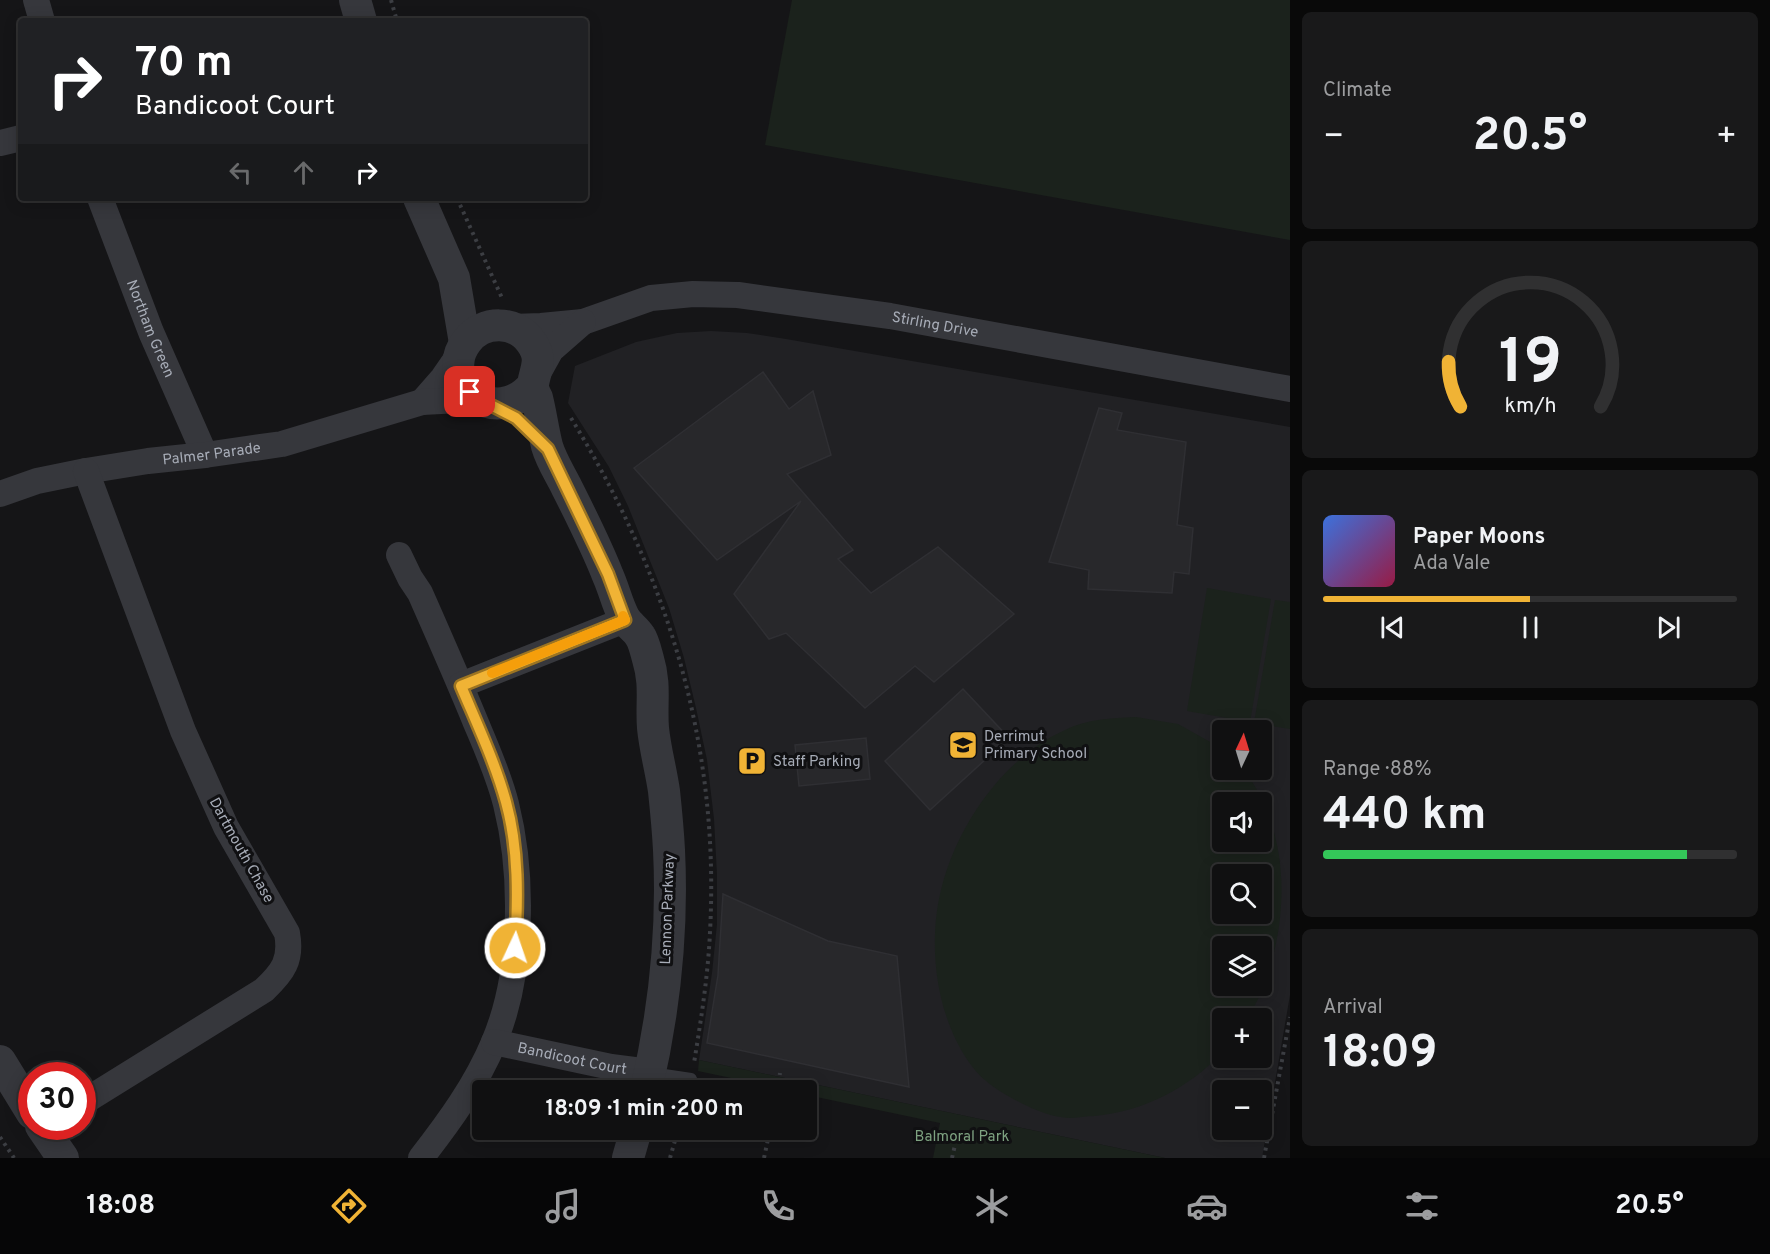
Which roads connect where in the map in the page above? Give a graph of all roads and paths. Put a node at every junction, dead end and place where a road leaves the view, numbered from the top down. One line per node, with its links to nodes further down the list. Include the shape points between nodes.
1 (36, 0): 4 (street)
2 (355, 0): 5 (street)
3 (391, 0): 6 (path)
4 (41, 18)
5 (360, 18)
6 (396, 18)
7 (18, 139): 8 (street)
8 (0, 143)
9 (101, 201): 20 (street, Northam Green, via 151,332)
10 (420, 201): 11 (street, Lennon Parkway)
11 (454, 278): 13 (street, Lennon Parkway, via 482,308); 14 (street, Lennon Parkway)
12 (583, 321): 13 (street, Stirling Drive); 15 (street, Stirling Drive, via 551,350); 16 (street, Stirling Drive, via 651,298 693,294 748,296 890,316)
13 (508, 326): 14 (street, via 482,328); 15 (street, Lennon Parkway, via 531,342 538,366)
14 (463, 347): 17 (street, Lennon Parkway, via 459,362 464,383); 18 (street)
15 (534, 381): 17 (street, via 514,401); 19 (street, Lennon Parkway)
16 (1290, 389)
17 (485, 401): 18 (street, Palmer Parade); 19 (street, Lennon Parkway, via 516,418)
18 (422, 402): 20 (street, Palmer Parade, via 282,444)
19 (548, 449): 24 (street, Lennon Parkway, via 608,574)
20 (205, 455): 21 (street, Palmer Parade)
21 (86, 471): 22 (street, Palmer Parade); 36 (street, Dartmouth Chase, via 183,731 226,827 287,933 289,947 285,965 264,990)
22 (0, 494)
23 (399, 555): 25 (street)
24 (625, 620): 25 (street); 32 (street, Lennon Parkway, via 640,636 655,691 653,727 669,849 668,950)
25 (461, 686): 27 (street, via 506,802 515,852 515,948 505,1011)
26 (1290, 1017): 50 (path)
27 (494, 1042): 31 (street, Bandicoot Court, via 611,1067); 45 (street, via 470,1089)
28 (0, 1061): 35 (street)
29 (780, 1073): 34 (path)
30 (691, 1079): 33 (lane)
31 (645, 1080)
32 (648, 1080)
33 (670, 1080)
34 (779, 1080)
35 (18, 1089)
36 (96, 1094)
37 (0, 1137): 43 (path)
38 (51, 1140): 44 (street)
39 (633, 1140): 46 (street)
40 (675, 1140): 47 (path)
41 (768, 1140): 48 (path)
42 (955, 1145): 49 (path)
43 (15, 1158)
44 (63, 1158)
45 (421, 1158)
46 (628, 1158)
47 (670, 1158)
48 (764, 1158)
49 (952, 1158)
50 (1264, 1158)

